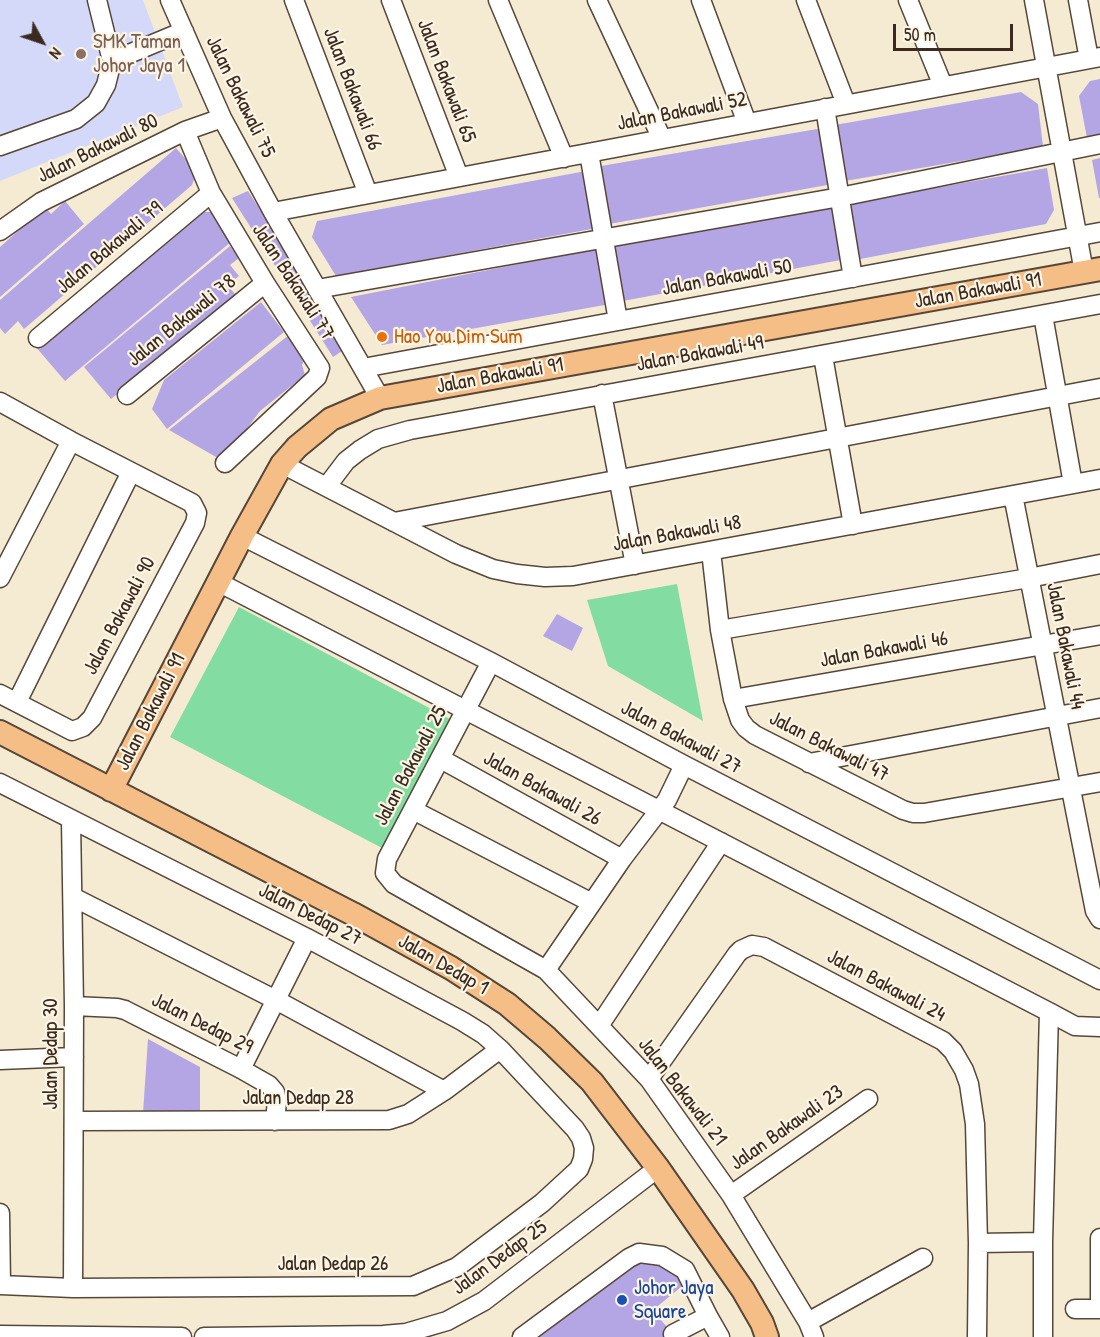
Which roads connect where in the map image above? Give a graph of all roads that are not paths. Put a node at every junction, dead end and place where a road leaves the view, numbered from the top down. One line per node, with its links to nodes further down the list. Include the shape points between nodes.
1 (97, 0): 14 (street)
2 (170, 0): 12 (street, Jalan Bakawali 75)
3 (294, 0): 30 (street, Jalan Bakawali 66)
4 (391, 0): 28 (street, Jalan Bakawali 65)
5 (498, 0): 27 (street)
6 (597, 0): 22 (street)
7 (701, 0): 20 (street)
8 (806, 0): 17 (street)
9 (908, 0): 16 (street)
10 (1034, 0): 15 (street)
11 (1078, 0): 13 (street)
12 (184, 31): 14 (street); 19 (street, Jalan Bakawali 75)
13 (1095, 58): 15 (street, Jalan Bakawali 52)
14 (111, 61): 24 (street, via 106,85 96,103 75,119)
15 (1046, 67): 16 (street, Jalan Bakawali 52); 25 (street)
16 (943, 87): 17 (street, Jalan Bakawali 52)
17 (846, 105): 18 (street, Jalan Bakawali 52)
18 (825, 108): 20 (street, Jalan Bakawali 52); 31 (street)
19 (222, 118): 21 (street, Jalan Bakawali 80); 32 (street, Jalan Bakawali 75)
20 (747, 123): 22 (street, Jalan Bakawali 52)
21 (184, 131): 29 (street, Jalan Bakawali 77); 33 (street, Jalan Bakawali 80, via 41,202)
22 (662, 139): 26 (street, Jalan Bakawali 52)
23 (1100, 144): 25 (street)
24 (0, 146)
25 (1062, 151): 31 (street); 35 (street)
26 (589, 153): 27 (street, Jalan Bakawali 52); 36 (street)
27 (564, 158): 28 (street, Jalan Bakawali 52)
28 (459, 177): 30 (street, Jalan Bakawali 52)
29 (211, 192): 39 (street, Jalan Bakawali 77); 44 (street, Jalan Bakawali 79)
30 (368, 194): 32 (street, Jalan Bakawali 52)
31 (840, 197): 36 (street); 38 (street)
32 (273, 212): 40 (street, Jalan Bakawali 75)
33 (0, 231)
34 (1100, 232): 35 (street, Jalan Bakawali 50)
35 (1078, 237): 37 (street); 38 (street, Jalan Bakawali 50)
36 (604, 238): 40 (street); 43 (street)
37 (1092, 270): 51 (main road, Jalan Bakawali 91)
38 (853, 278): 43 (street, Jalan Bakawali 50)
39 (264, 283): 49 (street, Jalan Bakawali 78); 55 (street, Jalan Bakawali 77, via 319,363 319,373)
40 (317, 290): 46 (street, Jalan Bakawali 75)
41 (1100, 304): 42 (street, Jalan Bakawali 49)
42 (1043, 315): 45 (street, Jalan Bakawali 49); 50 (street)
43 (618, 321): 46 (street, Jalan Bakawali 50)
44 (38, 338)
45 (823, 356): 48 (street, Jalan Bakawali 49); 53 (street)
46 (363, 368): 51 (street, Jalan Bakawali 75)
47 (1100, 388): 50 (street)
48 (602, 394): 59 (street); 61 (street, Jalan Bakawali 49, via 410,430 378,440 346,461)
49 (127, 395)
50 (1058, 396): 53 (street); 60 (street)
51 (380, 398): 56 (main road, Jalan Bakawali 91, via 332,419)
52 (0, 402): 54 (street)
53 (838, 439): 59 (street); 64 (street)
54 (71, 441): 57 (street); 69 (street)
55 (225, 463)
56 (282, 464): 61 (street, Jalan Bakawali 48); 65 (main road, Jalan Bakawali 91)
57 (131, 472): 78 (street); 78 (street, Jalan Bakawali 90, via 192,503 197,513 195,523 92,718 83,727 72,730)
58 (1100, 479): 60 (street, Jalan Bakawali 48)
59 (618, 480): 63 (street); 68 (street)
60 (1073, 484): 62 (street, Jalan Bakawali 48)
61 (327, 486): 63 (street, Jalan Bakawali 48)
62 (1013, 495): 64 (street, Jalan Bakawali 48); 70 (street, Jalan Bakawali 44)
63 (394, 522): 68 (street, Jalan Bakawali 48, via 456,554 517,574 573,576)
64 (852, 525): 66 (street, Jalan Bakawali 48)
65 (242, 536): 71 (main road, Jalan Bakawali 91); 75 (street, Jalan Bakawali 27)
66 (711, 551): 68 (street, Jalan Bakawali 48); 72 (street, Jalan Bakawali 47)
67 (1100, 564): 70 (street)
68 (634, 565)
69 (0, 578)
70 (1029, 578): 72 (street); 74 (street, Jalan Bakawali 44)
71 (218, 582): 80 (street); 89 (main road, Jalan Bakawali 91)
72 (720, 630): 77 (street, Jalan Bakawali 47)
73 (1100, 635): 74 (street, Jalan Bakawali 46)
74 (1042, 646): 77 (street, Jalan Bakawali 46); 81 (street, Jalan Bakawali 44)
75 (490, 662): 80 (street, Jalan Bakawali 25); 85 (street, Jalan Bakawali 27)
76 (0, 694): 78 (street)
77 (733, 699): 84 (street, Jalan Bakawali 47, via 740,720 751,732)
78 (17, 702)
79 (1100, 708): 81 (street)
80 (466, 710): 83 (street, Jalan Bakawali 25); 91 (street)
81 (1056, 715): 84 (street); 88 (street, Jalan Bakawali 44)
82 (0, 732): 89 (main road, Jalan Dedap 1)
83 (441, 759): 90 (street, Jalan Bakawali 25); 94 (street, Jalan Bakawali 26)
84 (809, 763): 88 (street, Jalan Bakawali 47, via 913,813)
85 (684, 765): 91 (street); 102 (street, Jalan Bakawali 27)
86 (1100, 782): 88 (street, Jalan Bakawali 47)
87 (0, 783): 92 (street, Jalan Dedap 27)
88 (1070, 788): 95 (street, Jalan Bakawali 44)
89 (111, 790): 118 (main road, Jalan Dedap 1, via 353,914 507,1004 592,1082)
90 (414, 810): 96 (street, Jalan Bakawali 25, via 385,866 389,879); 98 (street)
91 (659, 810): 93 (street); 94 (street)
92 (72, 820): 97 (street, Jalan Dedap 30); 100 (street, Jalan Dedap 27)
93 (721, 842): 105 (street); 106 (street)
94 (622, 859): 98 (street)
95 (1093, 860): 99 (street, Jalan Bakawali 44)
96 (399, 887): 101 (street, Jalan Bakawali 21)
97 (73, 897): 103 (street); 104 (street, Jalan Dedap 30)
98 (592, 903): 101 (street)
99 (1097, 915)
100 (307, 938): 103 (street); 108 (street, Jalan Dedap 27, via 442,1009)
101 (546, 970): 106 (street, Jalan Bakawali 21)
102 (1100, 980)
103 (276, 1000): 111 (street); 113 (street)
104 (74, 1006): 109 (street, Jalan Dedap 30); 111 (street, Jalan Dedap 29, via 125,1010)
105 (1049, 1012): 107 (street, via 1076,1026); 122 (street)
106 (599, 1026): 112 (street, Jalan Bakawali 21)
107 (1100, 1027)
108 (500, 1049): 113 (street, Jalan Dedap 28); 117 (street, Jalan Dedap 27)
109 (74, 1056): 110 (street); 115 (street, Jalan Dedap 30)
110 (0, 1060)
111 (241, 1069): 116 (street, Jalan Dedap 29, via 276,1092)
112 (649, 1079): 119 (street, Jalan Bakawali 21); 123 (street, Jalan Bakawali 24, via 737,954 752,945 764,947 928,1032 953,1051 969,1084 975,1124)
113 (444, 1091): 116 (street, Jalan Dedap 28, via 408,1114 389,1120)
114 (868, 1098): 119 (street, Jalan Bakawali 23)
115 (74, 1121): 116 (street, Jalan Dedap 28); 126 (street, Jalan Dedap 30)
116 (275, 1121)
117 (571, 1125): 126 (street, Jalan Dedap 26, via 584,1148 579,1169 572,1178 457,1267 417,1284)
118 (658, 1168): 130 (street, Jalan Dedap 25); 141 (main road, Jalan Dedap 1, via 743,1290)
119 (731, 1195): 131 (street, Jalan Bakawali 21)
120 (0, 1213): 125 (street)
121 (1100, 1238): 128 (street)
122 (1043, 1242): 123 (street); 143 (street)
123 (978, 1243): 142 (street, Jalan Bakawali 24)
124 (923, 1258): 131 (street)
125 (1, 1285): 126 (street, Jalan Dedap 26)
126 (74, 1288)
127 (1075, 1309): 128 (street)
128 (1100, 1309)
129 (708, 1316): 132 (street); 139 (street, via 685,1269 662,1256 639,1253); 140 (street)
130 (449, 1329): 135 (street, Jalan Dedap 25)
131 (811, 1329)
132 (673, 1334)
133 (2, 1336): 134 (street)
134 (93, 1336): 136 (street)
135 (383, 1336): 138 (street, Jalan Dedap 25)
136 (182, 1337)
137 (204, 1337): 138 (street, Jalan Dedap 25)
138 (260, 1337)
139 (522, 1337)
140 (720, 1337)
141 (767, 1337)
142 (977, 1337)
143 (1043, 1337)

